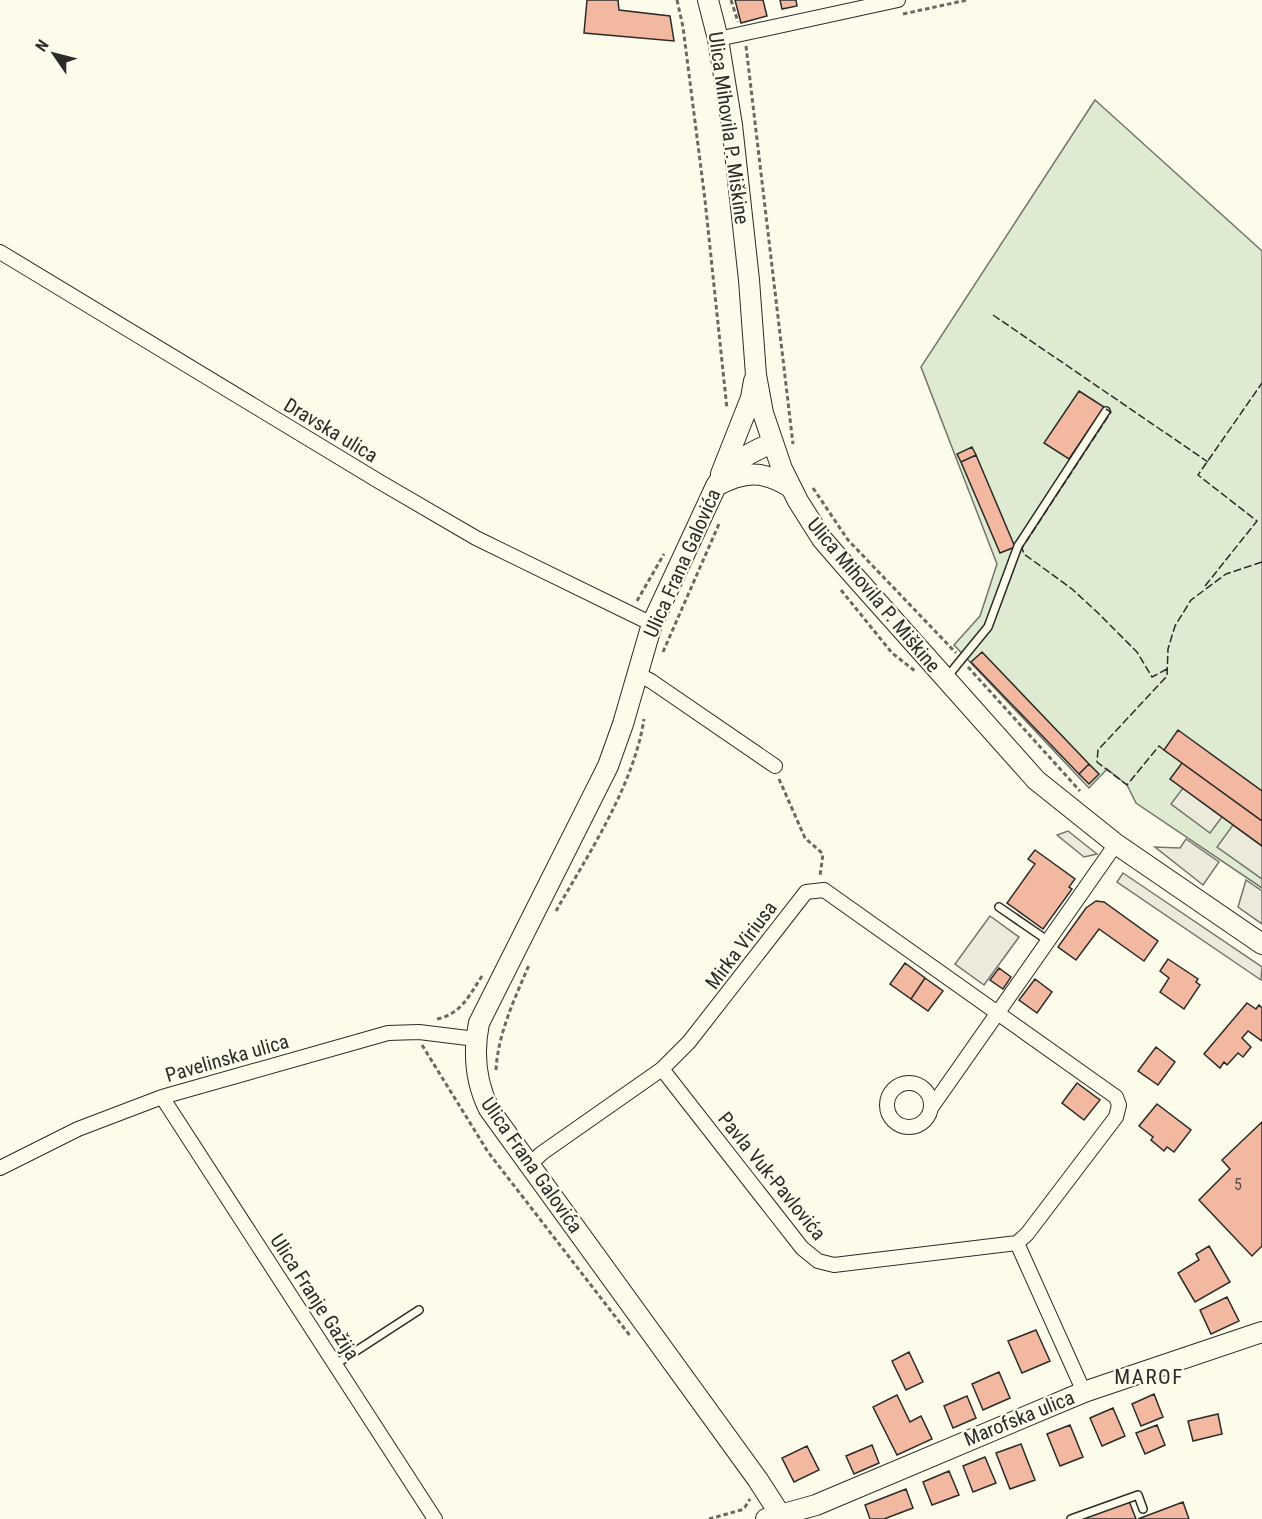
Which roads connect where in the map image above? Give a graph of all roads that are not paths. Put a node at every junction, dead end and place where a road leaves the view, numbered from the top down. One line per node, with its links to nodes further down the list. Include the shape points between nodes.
1 (708, 0): 3 (main road, Ulica Mihovila P. Miškine)
2 (898, 0): 3 (street)
3 (718, 39): 5 (main road, Ulica Mihovila P. Miškine, via 732,125)
4 (0, 252): 10 (street, Dravska ulica, via 467,532)
5 (756, 375): 7 (main road, Ulica Mihovila P. Miškine); 8 (main road)
6 (1106, 411): 12 (lane, via 1018,546 988,627)
7 (772, 443): 8 (main road, Ulica Frana Galovića, via 738,460); 9 (main road, Ulica Mihovila P. Miškine)
8 (718, 482): 9 (main road, via 757,474); 10 (main road, Ulica Frana Galovića)
9 (800, 484): 12 (main road, Ulica Mihovila P. Miškine, via 822,539)
10 (652, 624): 11 (main road, Ulica Frana Galovića)
11 (637, 674): 13 (street); 19 (main road, Ulica Frana Galovića, via 608,766 486,1008)
12 (946, 679): 14 (main road, Ulica Mihovila P. Miškine, via 1036,780)
13 (775, 766)
14 (1116, 844): 16 (street); 17 (main road, Ulica Mihovila P. Miškine)
15 (999, 906): 16 (lane)
16 (1047, 940): 18 (street)
17 (1262, 944)
18 (997, 1011): 20 (street, Mirka Viriusa, via 824,890 814,890 806,892 713,1013); 22 (street); 25 (street, Mirka Viriusa, via 1116,1097 1119,1105 1116,1117)
19 (476, 1040): 21 (street, Pavelinska ulica, via 419,1032 388,1033); 23 (main road, Ulica Frana Galovića, via 476,1068 484,1099)
20 (662, 1069): 23 (street, Mirka Viriusa); 25 (street, Pavla Vuk-Pavlovića, via 802,1248 818,1261 834,1265)
21 (162, 1097): 24 (street, Pavelinska ulica, via 78,1129); 28 (street, Ulica Franje Gažija)
22 (931, 1108)
23 (529, 1165): 31 (main road, Ulica Frana Galovića, via 758,1480)
24 (0, 1168)
25 (1017, 1243): 29 (street)
26 (419, 1310): 28 (lane)
27 (1262, 1332): 29 (main road, Marofska ulica)
28 (336, 1364): 32 (street, Ulica Franje Gažija)
29 (1084, 1392): 31 (main road, Marofska ulica)
30 (1143, 1509): 33 (lane, via 1138,1495)
31 (776, 1518)
32 (435, 1519)
33 (1071, 1519)

